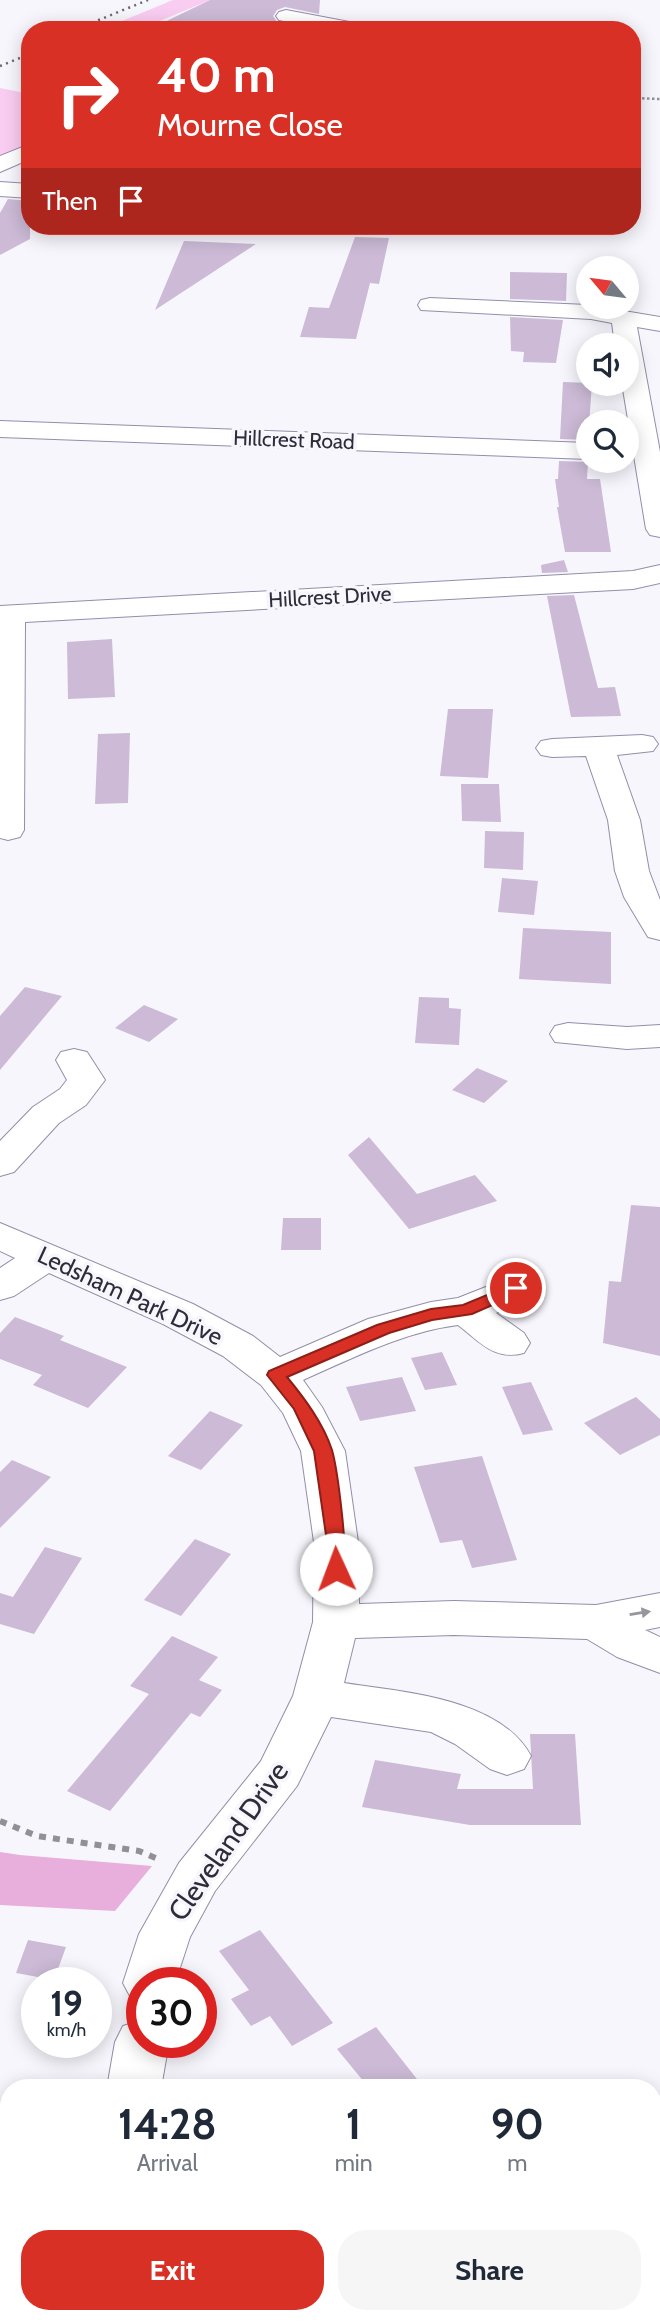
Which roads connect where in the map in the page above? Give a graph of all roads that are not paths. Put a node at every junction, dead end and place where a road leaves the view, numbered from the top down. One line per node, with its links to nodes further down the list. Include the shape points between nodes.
1 (316, 0): 2 (street)
2 (286, 16): 3 (street); 4 (street)
3 (276, 21)
4 (312, 21)
5 (21, 154): 6 (street)
6 (3, 163): 7 (street)
7 (21, 163)
8 (0, 189): 9 (street)
9 (21, 190)
10 (430, 305): 11 (street)
11 (576, 311)
12 (623, 319): 17 (street)
13 (634, 319): 14 (street)
14 (660, 324)
15 (0, 429): 16 (street, Hillcrest Road)
16 (576, 451)
17 (644, 453): 18 (street)
18 (660, 529)
19 (660, 574): 20 (street, Hillcrest Drive, via 633,580)
20 (5, 615): 24 (street)
21 (642, 744): 22 (street)
22 (598, 746): 23 (street); 25 (street, via 624,820 632,871)
23 (552, 748)
24 (8, 830)
25 (660, 930)
26 (636, 1030): 27 (street)
27 (568, 1034)
28 (74, 1060): 29 (street, via 86,1080)
29 (0, 1164)
30 (0, 1236): 31 (street, Ledsham Park Drive)
31 (44, 1257): 32 (street); 36 (street, Ledsham Park Drive, via 178,1314 238,1346)
32 (0, 1287)
33 (516, 1288): 34 (street)
34 (466, 1311): 35 (street); 36 (street, via 431,1315 383,1329)
35 (509, 1343)
36 (276, 1375): 38 (street, Ledsham Park Drive, via 301,1407 323,1451 336,1542)
37 (660, 1610): 39 (street, one-way to 37)
38 (336, 1622): 39 (street, via 454,1618); 41 (street, Cleveland Drive)
39 (596, 1622): 40 (street)
40 (660, 1657)
41 (317, 1696): 42 (street, via 424,1713 466,1727); 43 (street, Cleveland Drive, via 280,1773 198,1877 164,1934)
42 (507, 1756)
43 (154, 1967)
44 (139, 2058): 45 (street)
45 (136, 2079)

